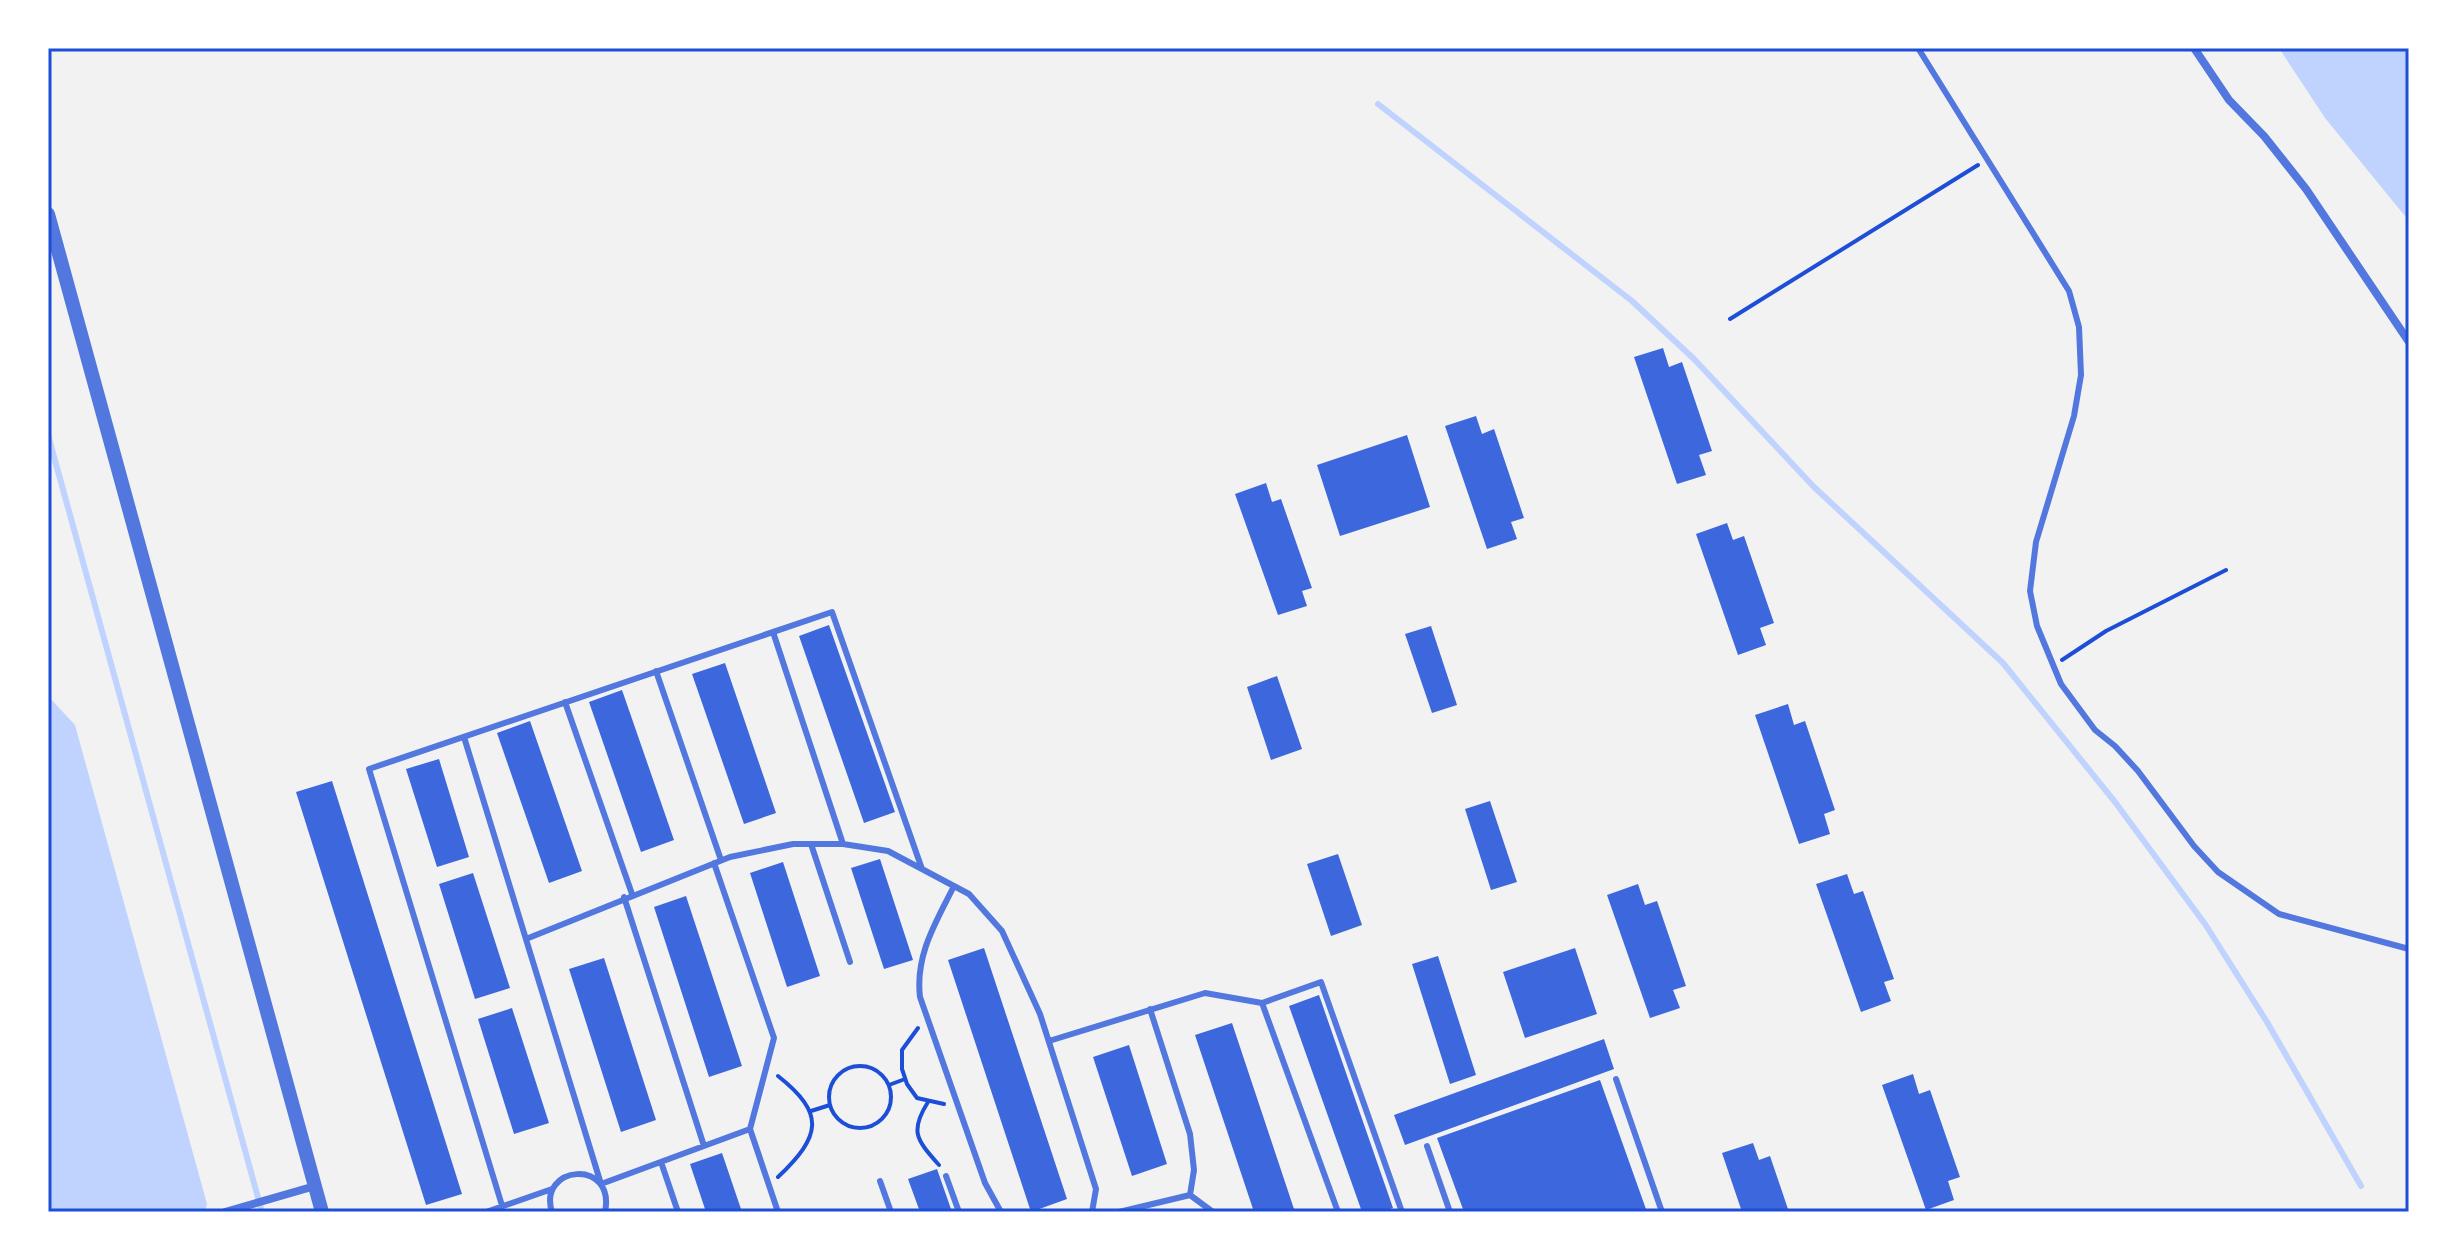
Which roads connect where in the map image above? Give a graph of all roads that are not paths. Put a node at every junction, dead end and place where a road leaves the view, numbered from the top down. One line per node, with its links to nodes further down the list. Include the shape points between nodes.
1 (1918, 48): 17 (lane, via 2069,291 2079,327 2081,375 2074,416 2036,542 2030,591 2037,626 2061,684 2218,872 2279,914)
2 (2194, 48): 4 (street, via 2229,100 2306,189)
3 (48, 214): 30 (street)
4 (2409, 342)
5 (773, 632): 6 (lane); 10 (lane); 12 (lane, via 832,612)
6 (656, 671): 7 (lane); 11 (lane)
7 (565, 702): 8 (lane); 14 (lane)
8 (464, 737): 16 (lane); 33 (lane, via 369,769)
9 (811, 844): 10 (lane); 11 (lane); 18 (lane)
10 (843, 844): 12 (lane, via 888,851)
11 (718, 861): 14 (lane); 23 (lane, via 774,1038)
12 (922, 869): 13 (lane)
13 (954, 886): 21 (lane, via 969,894 1002,931); 44 (lane, via 918,974 920,997 985,1183)
14 (632, 894): 15 (lane)
15 (624, 897): 16 (lane); 24 (lane)
16 (526, 939): 29 (lane)
17 (2409, 949)
18 (850, 962)
19 (1262, 1003): 20 (lane, via 1205,993); 48 (lane); 49 (lane, via 1321,982)
20 (1150, 1009): 21 (lane); 32 (lane, via 1190,1134)
21 (1049, 1041): 45 (lane, via 1096,1189)
22 (1616, 1079): 51 (lane)
23 (750, 1129): 24 (lane); 41 (lane)
24 (704, 1146): 26 (lane)
25 (1427, 1146): 50 (lane)
26 (661, 1162): 29 (lane); 40 (lane)
27 (946, 1176): 43 (lane)
28 (880, 1181): 42 (lane)
29 (601, 1184): 31 (lane, via 575,1173); 39 (lane)
30 (315, 1186): 35 (street); 36 (street)
31 (552, 1189): 33 (lane); 38 (lane)
32 (1190, 1195): 34 (lane); 47 (lane)
33 (503, 1209): 37 (lane)
34 (1129, 1211): 46 (lane)
35 (225, 1212)
36 (322, 1212)
37 (486, 1212)
38 (552, 1212)
39 (605, 1212)
40 (678, 1212)
41 (778, 1212)
42 (891, 1212)
43 (959, 1212)
44 (1001, 1212)
45 (1092, 1212)
46 (1119, 1212)
47 (1213, 1212)
48 (1338, 1212)
49 (1402, 1212)
50 (1450, 1212)
51 (1662, 1212)

